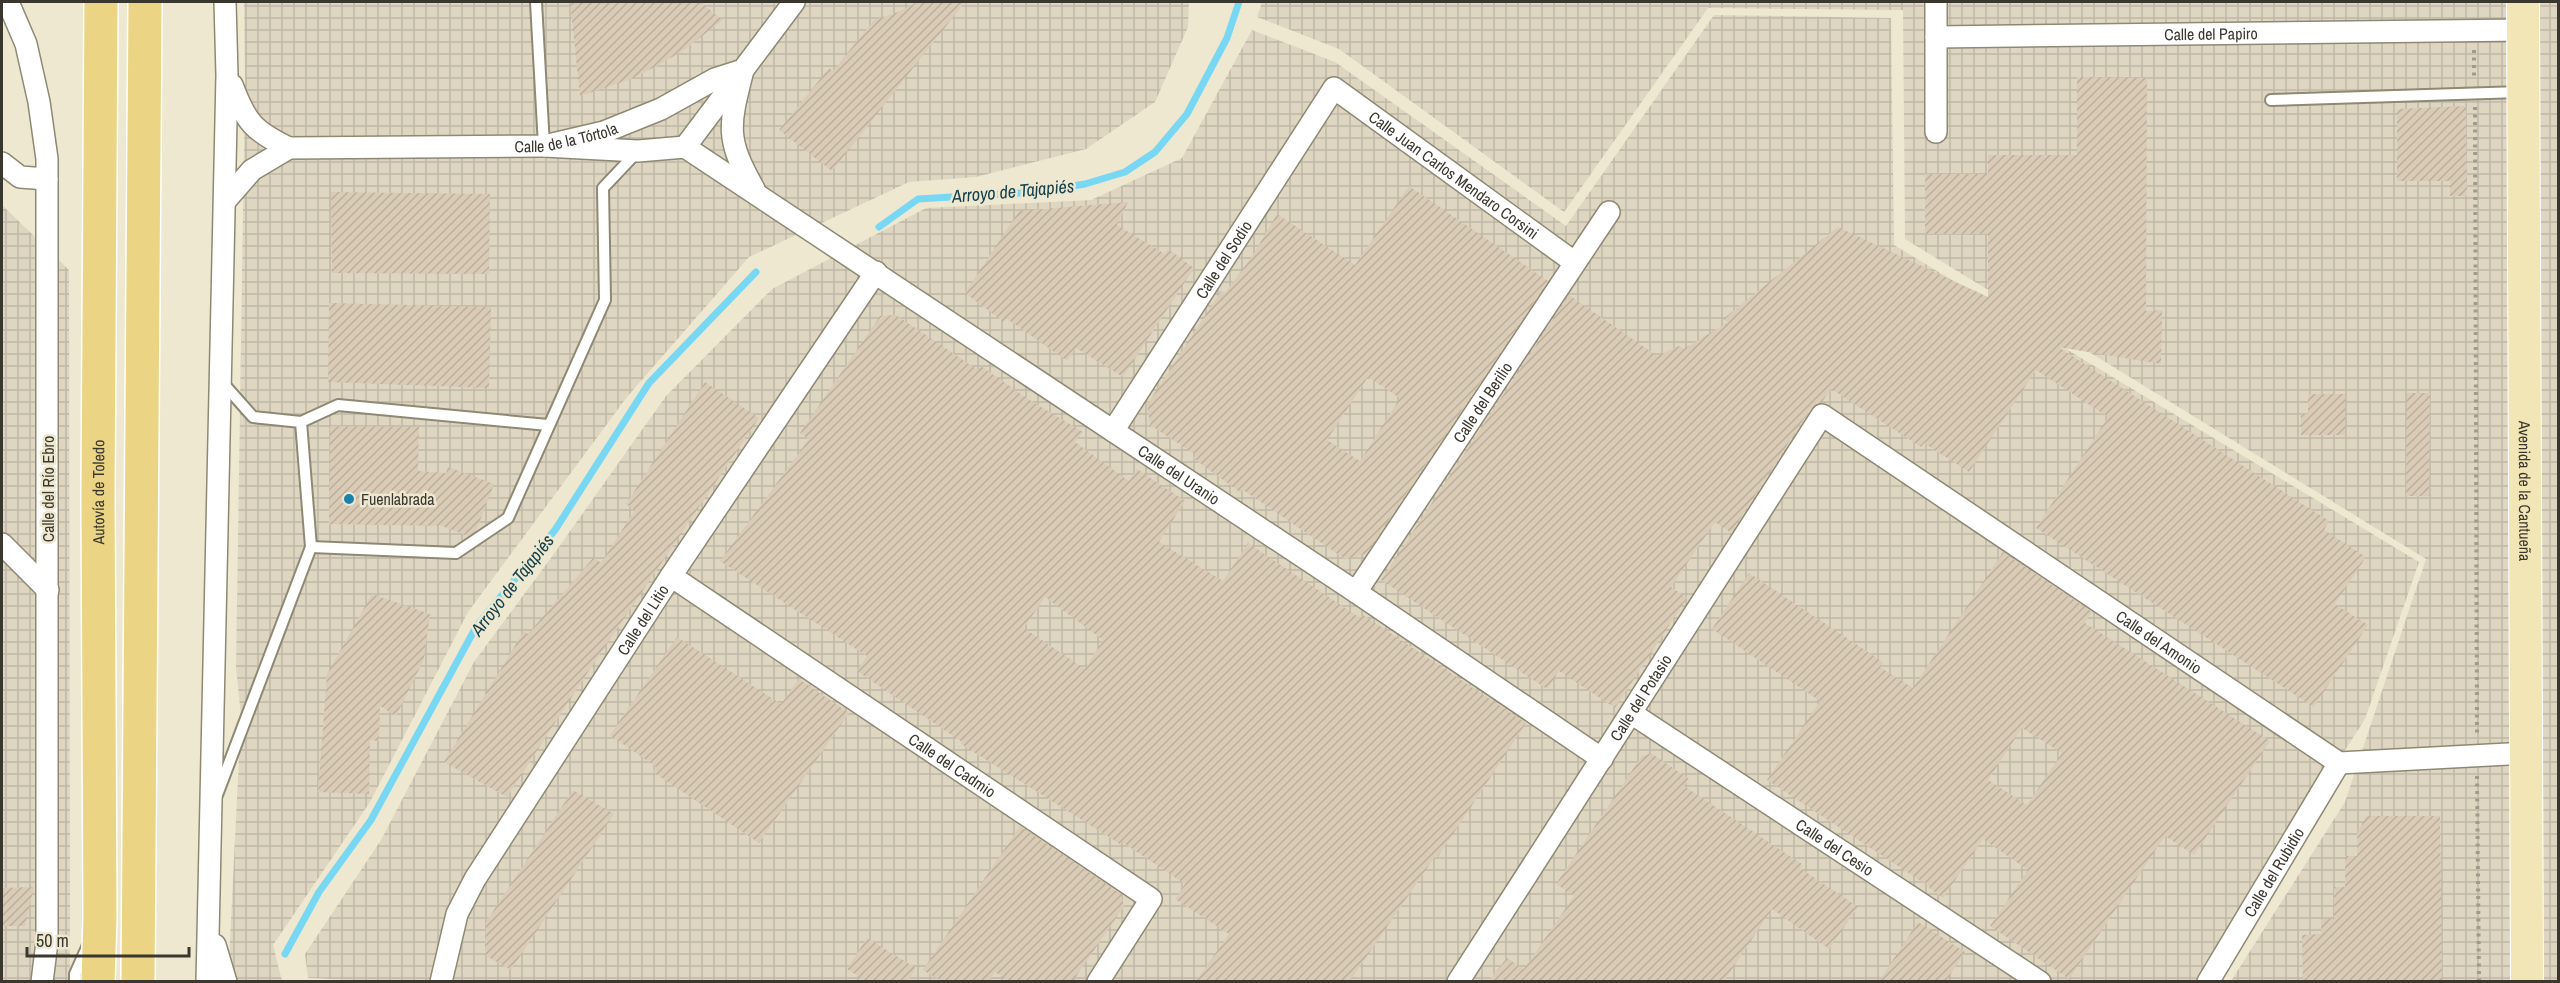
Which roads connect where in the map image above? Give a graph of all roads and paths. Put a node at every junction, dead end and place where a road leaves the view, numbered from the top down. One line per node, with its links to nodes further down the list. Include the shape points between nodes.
1 (8, 2): 23 (street, Calle del Río Ebro, via 26,44 39,102)
2 (101, 2): 45 (highway, Autovía de Toledo)
3 (145, 2): 50 (highway)
4 (225, 2): 12 (street)
5 (536, 2): 18 (lane)
6 (794, 2): 11 (street)
7 (1936, 2): 10 (street)
8 (2523, 16): 9 (street, Calle del Papiro); 14 (main road, Avenida de la Cantueña)
9 (2474, 31): 10 (street, Calle del Papiro); 15 (path)
10 (1936, 37): 17 (street)
11 (743, 70): 18 (street, Calle de la Tórtola, via 604,132); 19 (street); 24 (street, via 731,134 738,161)
12 (228, 75): 20 (street, Calle de la Tórtola, via 244,116 265,136); 25 (street)
13 (1334, 88): 27 (street, Calle Juan Carlos Mendaro Corsini); 33 (street, Calle del Sodio)
14 (2523, 92): 15 (lane); 40 (main road, Avenida de la Cantueña)
15 (2475, 94): 16 (lane); 41 (path)
16 (2271, 100)
17 (1936, 132)
18 (544, 146): 20 (street, Calle de la Tórtola); 21 (street)
19 (685, 147): 21 (street); 24 (street, Calle del Uranio)
20 (289, 148): 25 (street, via 252,170)
21 (638, 151): 32 (lane, via 603,188 605,300)
22 (2, 162): 23 (street, via 20,177)
23 (47, 179): 37 (street, Calle del Río Ebro)
24 (755, 192): 28 (street, Calle del Uranio)
25 (225, 201): 29 (street)
26 (1610, 212): 27 (street, Calle del Berilio)
27 (1574, 262): 38 (street, Calle del Berilio)
28 (876, 272): 33 (street, Calle del Uranio); 36 (street, Calle del Litio)
29 (222, 381): 31 (lane, via 253,417); 44 (street)
30 (1822, 415): 39 (street, Calle del Potasio); 43 (street, Calle del Amonio)
31 (301, 422): 32 (lane, via 338,405); 35 (lane)
32 (548, 425): 35 (lane, via 507,518 456,553)
33 (1113, 431): 38 (street, Calle del Uranio)
34 (2, 544): 37 (street)
35 (311, 547): 44 (lane)
36 (671, 576): 53 (street, Calle del Litio, via 475,879 457,914); 54 (street, Calle del Cadmio, via 1151,898)
37 (48, 590): 47 (street, Calle del Río Ebro, via 47,942)
38 (1356, 592): 42 (street, Calle del Uranio)
39 (1631, 713): 42 (street, Calle del Potasio); 56 (street, Calle del Cesio)
40 (2527, 753): 41 (street); 59 (main road, Avenida de la Cantueña)
41 (2477, 756): 43 (street); 58 (path)
42 (1602, 759): 55 (street, Calle del Potasio)
43 (2339, 763): 57 (street, Calle del Rubidio)
44 (212, 810): 46 (street)
45 (100, 917): 48 (lane); 49 (highway, Autovía de Toledo)
46 (210, 928): 51 (street); 52 (street)
47 (42, 981)
48 (75, 981)
49 (98, 981)
50 (138, 981)
51 (207, 981)
52 (226, 981)
53 (441, 981)
54 (1098, 981)
55 (1458, 981)
56 (2040, 981)
57 (2208, 981)
58 (2479, 981)
59 (2528, 981)

